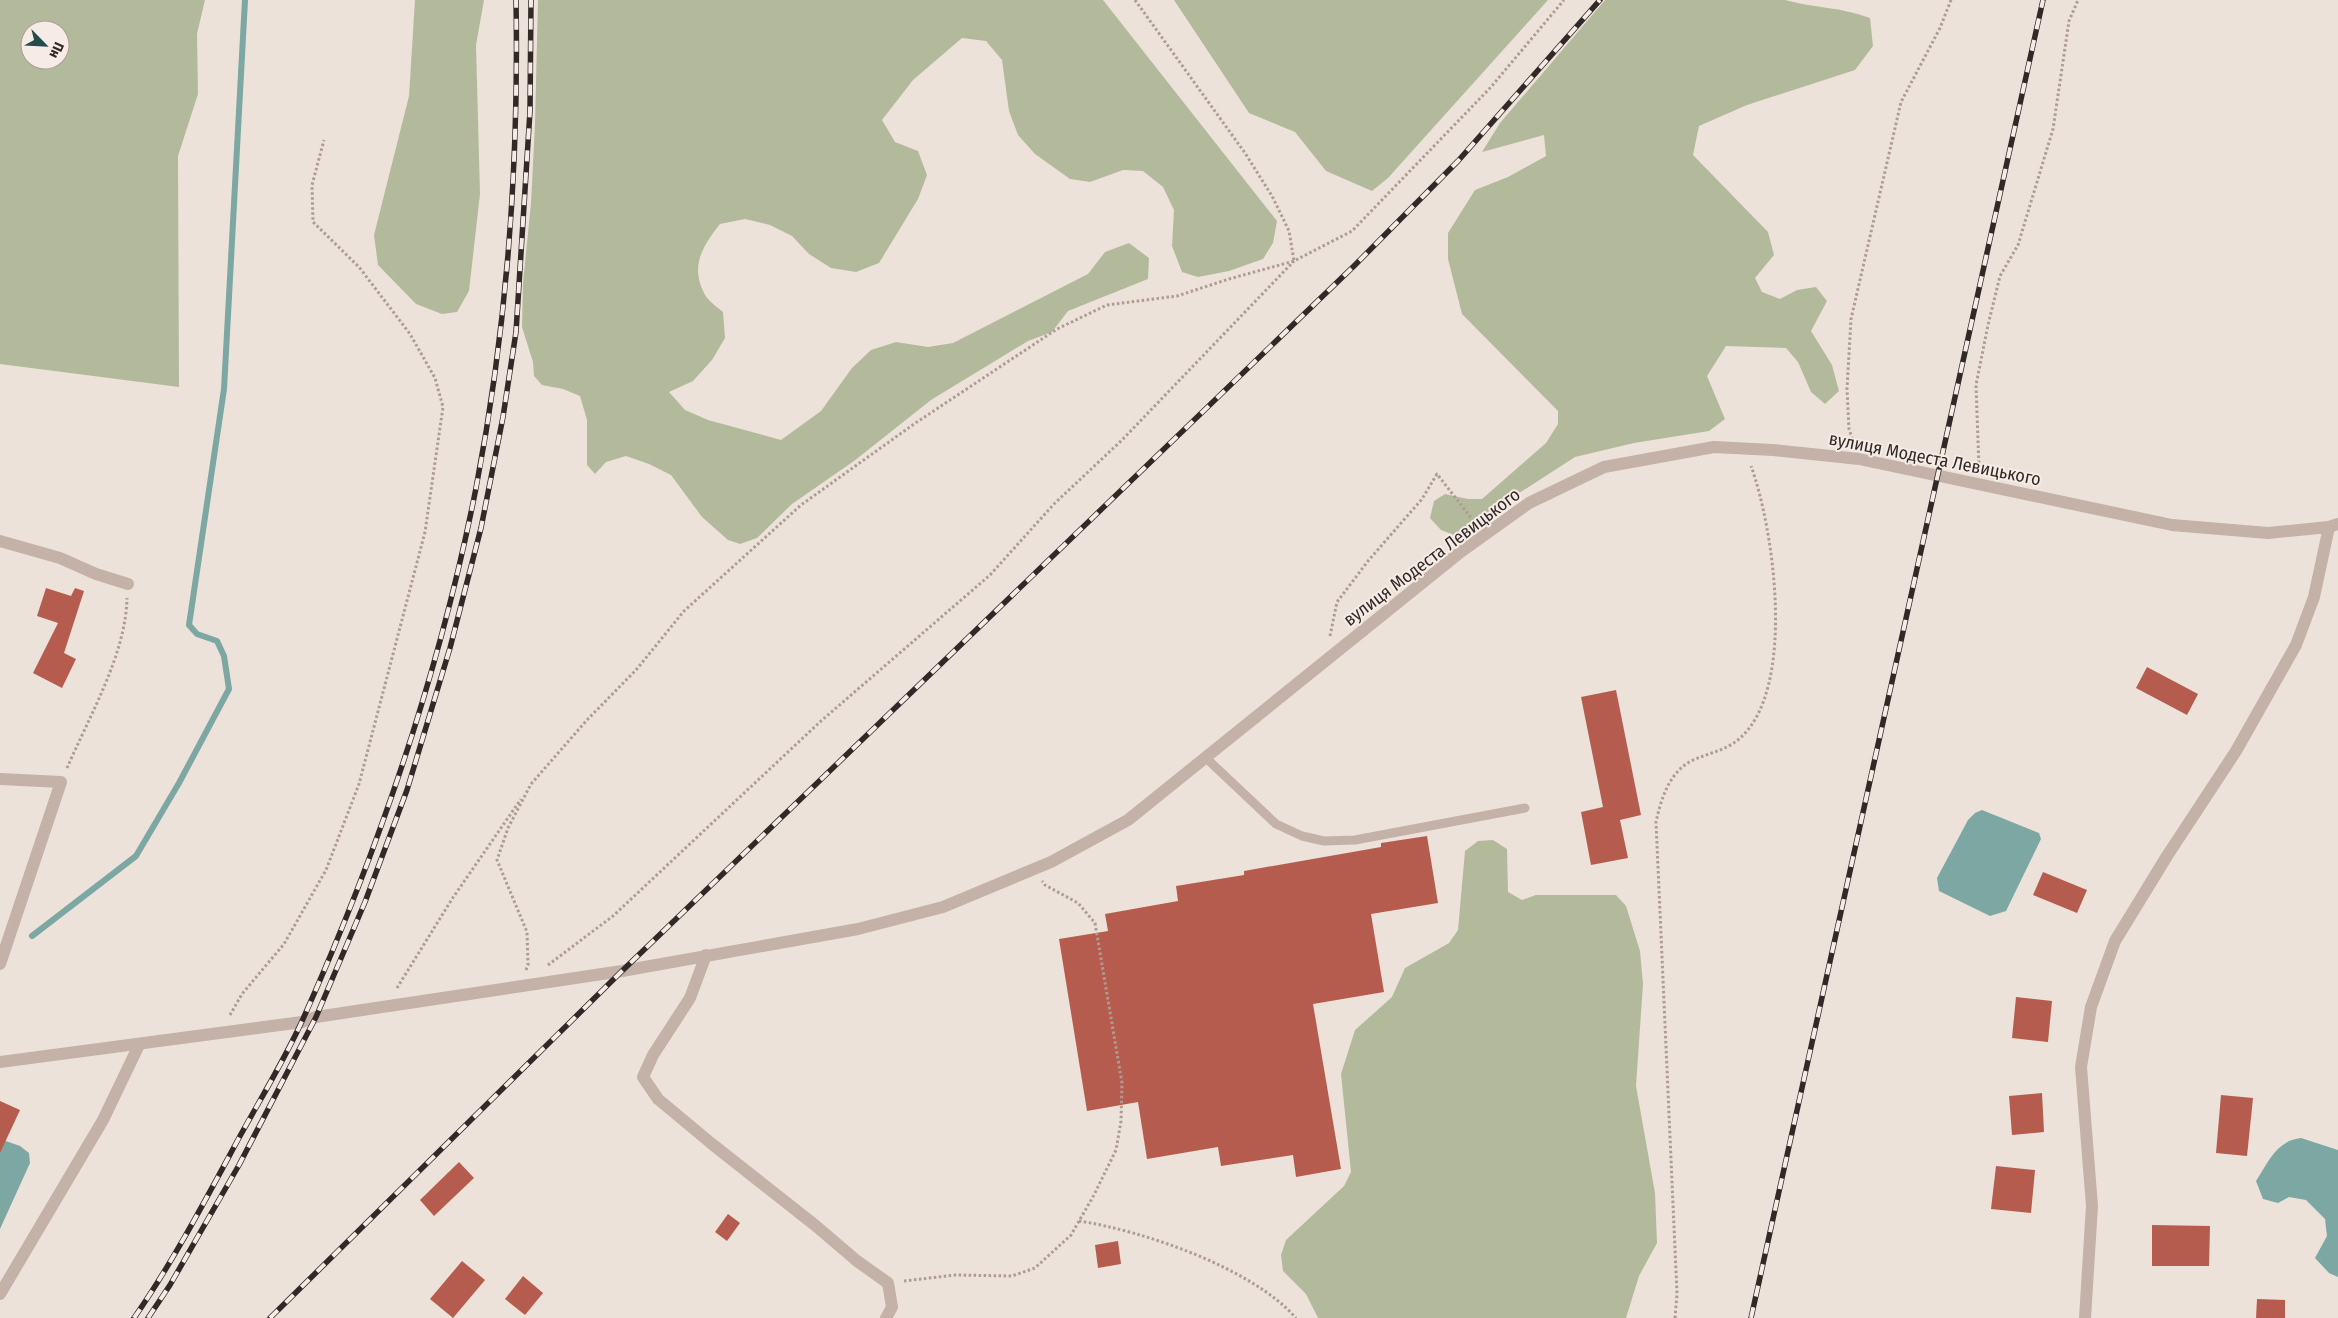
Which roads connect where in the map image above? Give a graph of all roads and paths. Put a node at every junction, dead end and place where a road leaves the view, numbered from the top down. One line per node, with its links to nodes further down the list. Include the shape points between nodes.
1 (1135, 0): 6 (path, via 1272,196 1289,231)
2 (1564, 0): 6 (path, via 1491,87 1352,232)
3 (1951, 0): 8 (path, via 1901,102 1851,319 1848,429)
4 (2078, 0): 9 (path, via 2069,21 2053,128 2018,245 2000,276 1988,325 1976,385 1980,460)
5 (324, 140): 26 (path, via 312,185 313,222 359,268 410,334 435,378 443,406 425,532 359,784 326,870 284,944 242,994)
6 (1294, 261): 18 (path, via 1177,296 1107,305 1057,329 914,424 801,506 684,611 636,670); 23 (path, via 1122,440 1054,504 990,575 821,721 613,916)
7 (1745, 449): 8 (street, вулиця Модеста Левицького); 11 (street, вулиця Модеста Левицького, via 1714,447 1604,467 1530,503); 34 (path, via 1767,521 1773,574 1776,633 1769,687 1756,717 1740,738 1723,750 1690,762 1674,776 1662,795 1656,822 1677,1294)
8 (1859, 458): 9 (street, вулиця Модеста Левицького)
9 (1977, 484): 10 (street, вулиця Модеста Левицького, via 2172,525 2268,533)
10 (2333, 526): 35 (street, via 2314,597 2296,645 2236,752 2115,941 2090,1007 2081,1068 2092,1206)
11 (1486, 534): 14 (street, вулиця Модеста Левицького); 14 (path, via 1455,500 1437,474 1422,499 1337,602)
12 (0, 541): 13 (street, via 60,558)
13 (128, 584): 17 (path, via 125,630 117,654)
14 (1325, 662): 15 (street, вулиця Модеста Левицького)
15 (1206, 758): 19 (lane, via 1276,824 1302,836 1324,841 1355,840); 20 (street, вулиця Модеста Левицького, via 1128,820)
16 (0, 779): 17 (street)
17 (61, 782): 22 (street)
18 (531, 784): 24 (path, via 508,828 497,860 527,932 528,965); 25 (path, via 452,899)
19 (1525, 808)
20 (1033, 870): 21 (street, вулиця Модеста Левицького, via 943,907 858,929); 29 (path, via 1045,886 1078,903 1095,923 1122,1083 1116,1150)
21 (706, 955): 24 (street, вулиця Модеста Левицького); 30 (street, via 690,998 653,1055 643,1077 658,1099)
22 (0, 964)
23 (544, 968)
24 (520, 986): 25 (street, вулиця Модеста Левицького)
25 (386, 1008): 26 (street, вулиця Модеста Левицького)
26 (220, 1033): 27 (street, вулиця Модеста Левицького)
27 (139, 1045): 28 (street); 31 (street, via 103,1120)
28 (0, 1062)
29 (1079, 1221): 30 (path, via 1071,1235 1035,1268 1012,1276 956,1275); 33 (path, via 1112,1226 1202,1258 1256,1285)
30 (888, 1283): 32 (street, via 892,1307)
31 (0, 1294)
32 (886, 1318)
33 (1296, 1318)
34 (1675, 1318)
35 (2085, 1318)

